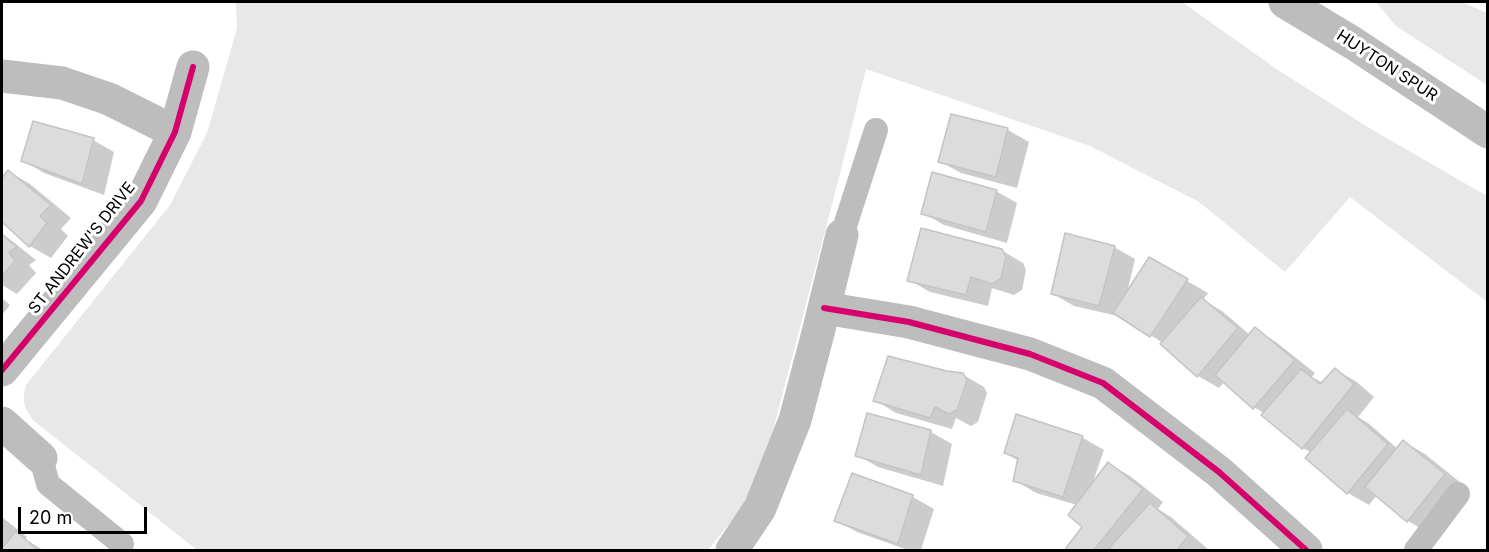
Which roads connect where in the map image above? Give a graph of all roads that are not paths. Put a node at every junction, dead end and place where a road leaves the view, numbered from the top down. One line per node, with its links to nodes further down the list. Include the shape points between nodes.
1 (1285, 2): 6 (main road, HUYTON SPUR)
2 (192, 67): 5 (main road, ST ANDREW'S DRIVE)
3 (2, 76): 5 (main road, via 62,83 109,99)
4 (876, 130): 7 (lane)
5 (175, 132): 9 (main road, ST ANDREW'S DRIVE, via 141,201)
6 (1488, 132)
7 (842, 235): 8 (main road)
8 (824, 308): 14 (main road, via 795,420 760,508); 15 (main road, via 909,322 1019,351 1103,383 1219,472)
9 (2, 370)
10 (2, 423): 11 (main road)
11 (41, 458): 13 (lane, via 48,484)
12 (1458, 494): 16 (lane)
13 (122, 544)
14 (732, 550)
15 (1306, 550)
16 (1416, 550)

